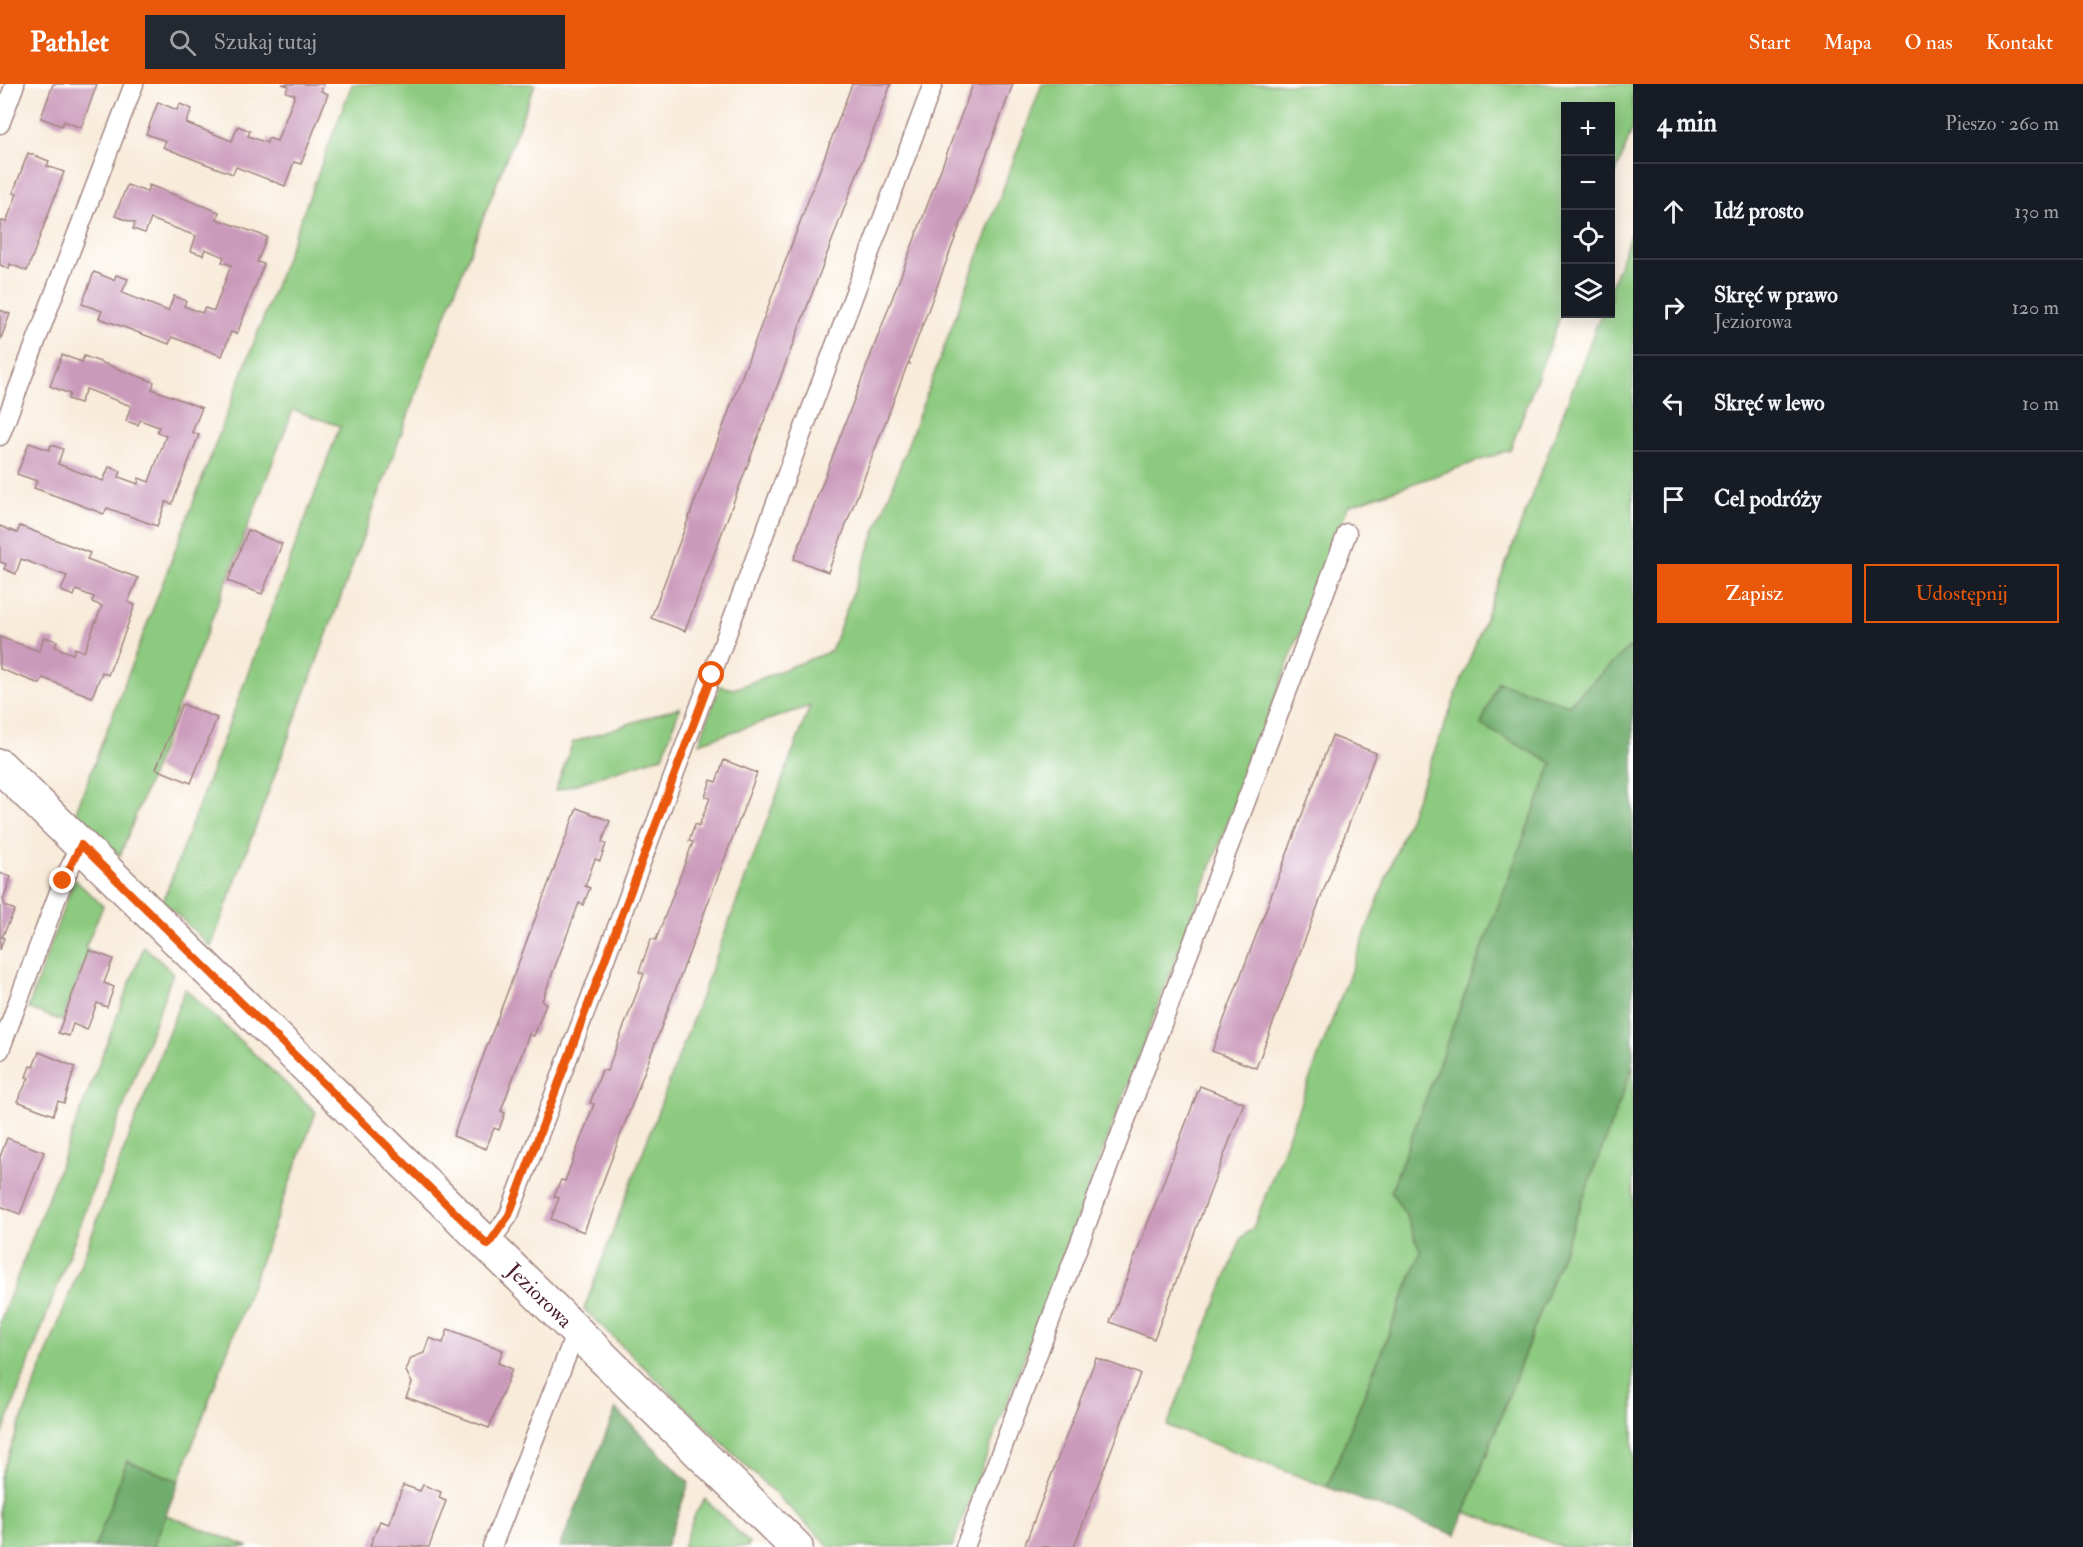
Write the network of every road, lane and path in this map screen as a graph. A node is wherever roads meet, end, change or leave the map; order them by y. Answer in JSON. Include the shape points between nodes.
{"nodes":[{"id":1,"x":15,"y":84,"type":"edge"},
{"id":2,"x":134,"y":84,"type":"edge"},
{"id":3,"x":933,"y":84,"type":"edge"},
{"id":4,"x":0,"y":124,"type":"edge"},
{"id":5,"x":0,"y":436,"type":"edge"},
{"id":6,"x":1347,"y":533,"type":"dead end"},
{"id":7,"x":0,"y":766,"type":"edge"},
{"id":8,"x":81,"y":845,"type":"junction"},
{"id":9,"x":0,"y":1050,"type":"edge"},
{"id":10,"x":488,"y":1245,"type":"junction"},
{"id":11,"x":576,"y":1332,"type":"junction"},
{"id":12,"x":492,"y":1547,"type":"edge"},
{"id":13,"x":796,"y":1547,"type":"edge"},
{"id":14,"x":965,"y":1547,"type":"edge"}],
"edges":[{"from":1,"to":4,"type":"lane"},
{"from":2,"to":5,"type":"lane"},
{"from":3,"to":10,"type":"lane","via":[[509,1215]]},
{"from":6,"to":14,"type":"lane"},
{"from":7,"to":8,"type":"street","name":"Jeziorowa"},
{"from":8,"to":9,"type":"lane","via":[[63,881]]},
{"from":8,"to":10,"type":"street","name":"Jeziorowa"},
{"from":10,"to":11,"type":"street","name":"Jeziorowa"},
{"from":11,"to":12,"type":"lane"},
{"from":11,"to":13,"type":"street","name":"Jeziorowa"}]}
